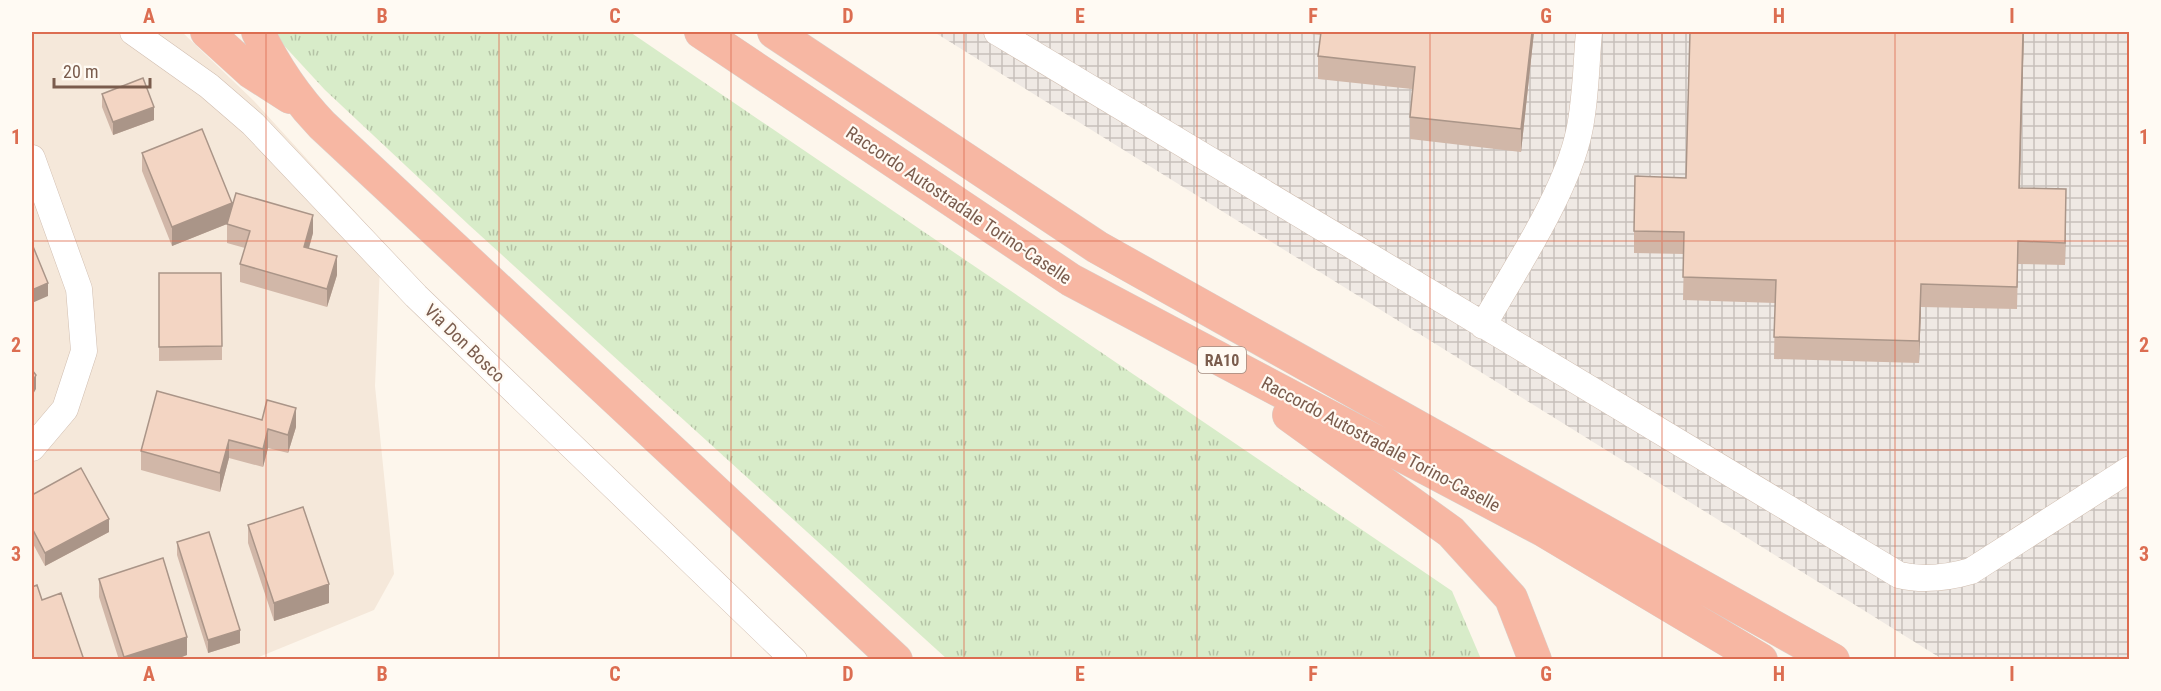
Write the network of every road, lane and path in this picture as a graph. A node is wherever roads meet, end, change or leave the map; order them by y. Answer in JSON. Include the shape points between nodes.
{"nodes":[{"id":1,"x":133,"y":32,"type":"edge"},
{"id":2,"x":207,"y":32,"type":"edge"},
{"id":3,"x":258,"y":32,"type":"edge"},
{"id":4,"x":701,"y":32,"type":"edge"},
{"id":5,"x":774,"y":32,"type":"edge"},
{"id":6,"x":997,"y":32,"type":"edge"},
{"id":7,"x":1589,"y":32,"type":"edge"},
{"id":8,"x":302,"y":105,"type":"junction"},
{"id":9,"x":32,"y":158,"type":"edge"},
{"id":10,"x":1483,"y":326,"type":"junction"},
{"id":11,"x":1193,"y":345,"type":"junction"},
{"id":12,"x":32,"y":448,"type":"edge"},
{"id":13,"x":2130,"y":469,"type":"edge"},
{"id":14,"x":1795,"y":638,"type":"junction"},
{"id":15,"x":794,"y":660,"type":"edge"},
{"id":16,"x":896,"y":660,"type":"edge"},
{"id":17,"x":1535,"y":660,"type":"edge"},
{"id":18,"x":1761,"y":660,"type":"edge"},
{"id":19,"x":1833,"y":660,"type":"edge"},
{"id":20,"x":1847,"y":660,"type":"edge"}],
"edges":[{"from":1,"to":15,"type":"street","name":"Via Don Bosco","via":[[253,124],[416,296]]},
{"from":2,"to":8,"type":"highway","via":[[251,72]]},
{"from":3,"to":8,"type":"highway"},
{"from":4,"to":11,"type":"highway","name":"Raccordo Autostradale Torino-Caselle","number":"RA10","via":[[1071,280]]},
{"from":5,"to":14,"type":"highway","name":"Raccordo Autostradale Torino-Caselle","number":"RA10","via":[[1097,247]]},
{"from":6,"to":10,"type":"street"},
{"from":7,"to":10,"type":"street","via":[[1579,132],[1572,156],[1561,186]]},
{"from":8,"to":16,"type":"highway"},
{"from":9,"to":12,"type":"street","via":[[79,289],[84,351],[64,410]]},
{"from":10,"to":13,"type":"street","via":[[1899,575],[1949,577],[1971,570]]},
{"from":11,"to":17,"type":"highway","via":[[1450,532],[1511,598]]},
{"from":11,"to":18,"type":"highway","name":"Raccordo Autostradale Torino-Caselle","number":"RA10","via":[[1543,530]]},
{"from":14,"to":19,"type":"highway","name":"Raccordo Autostradale Torino-Caselle","number":"RA10"},
{"from":14,"to":20,"type":"highway"}]}
